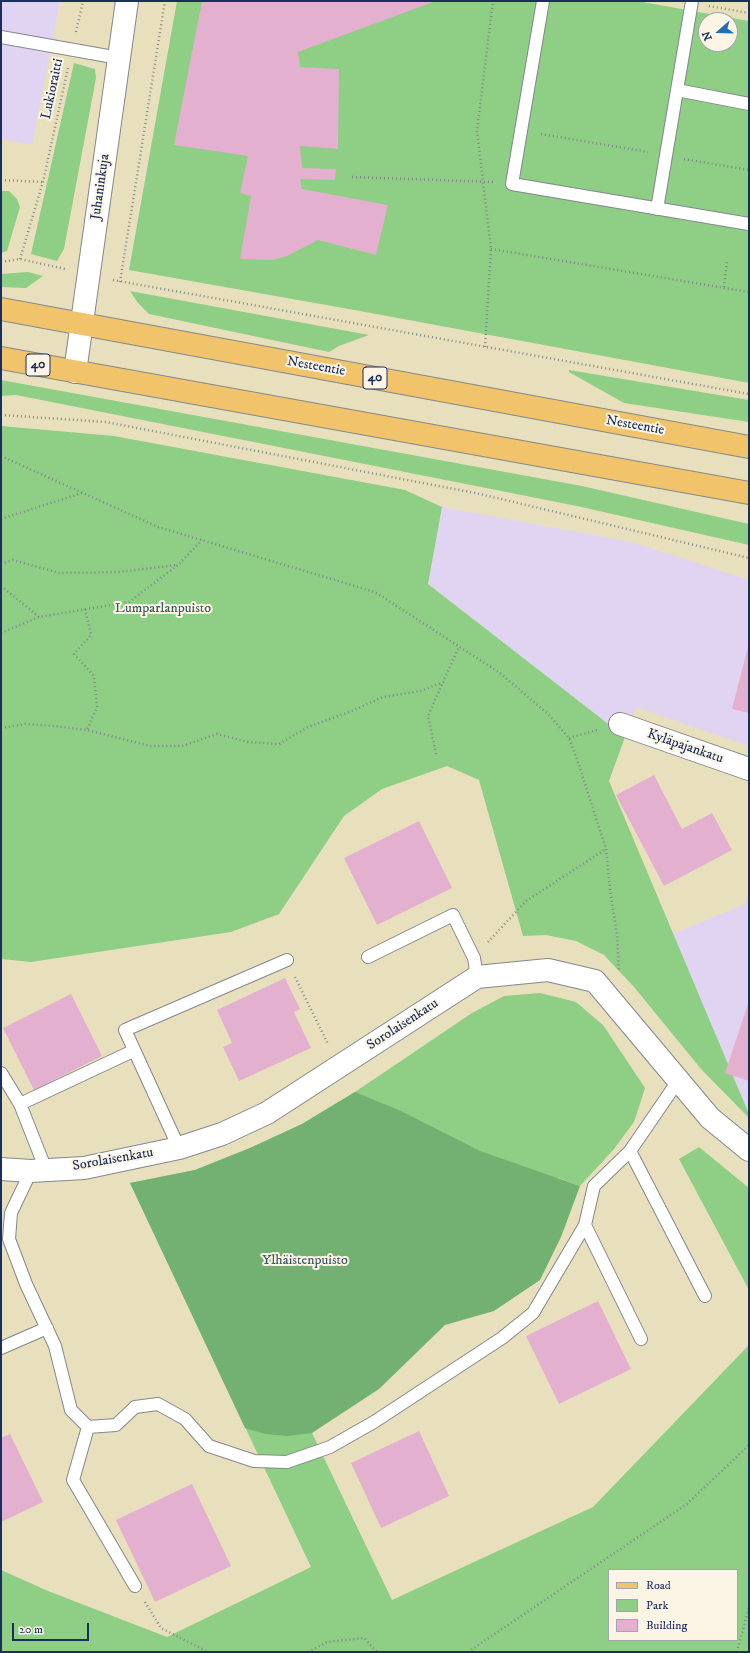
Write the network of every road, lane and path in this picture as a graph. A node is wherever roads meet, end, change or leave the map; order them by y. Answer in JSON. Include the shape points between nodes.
{"nodes":[{"id":1,"x":83,"y":1,"type":"edge"},
{"id":2,"x":127,"y":1,"type":"edge"},
{"id":3,"x":165,"y":1,"type":"edge"},
{"id":4,"x":493,"y":1,"type":"edge"},
{"id":5,"x":543,"y":1,"type":"edge"},
{"id":6,"x":692,"y":2,"type":"edge"},
{"id":7,"x":749,"y":13,"type":"edge"},
{"id":8,"x":1,"y":37,"type":"edge"},
{"id":9,"x":72,"y":50,"type":"junction"},
{"id":10,"x":119,"y":58,"type":"junction"},
{"id":11,"x":677,"y":90,"type":"junction"},
{"id":12,"x":749,"y":104,"type":"edge"},
{"id":13,"x":521,"y":130,"type":"junction"},
{"id":14,"x":666,"y":156,"type":"junction"},
{"id":15,"x":749,"y":170,"type":"edge"},
{"id":16,"x":352,"y":177,"type":"dead end"},
{"id":17,"x":1,"y":180,"type":"edge"},
{"id":18,"x":43,"y":182,"type":"junction"},
{"id":19,"x":483,"y":182,"type":"junction"},
{"id":20,"x":512,"y":184,"type":"junction"},
{"id":21,"x":657,"y":209,"type":"junction"},
{"id":22,"x":749,"y":224,"type":"edge"},
{"id":23,"x":491,"y":249,"type":"junction"},
{"id":24,"x":20,"y":259,"type":"junction"},
{"id":25,"x":727,"y":261,"type":"dead end"},
{"id":26,"x":1,"y":262,"type":"edge"},
{"id":27,"x":89,"y":275,"type":"junction"},
{"id":28,"x":120,"y":282,"type":"junction"},
{"id":29,"x":724,"y":287,"type":"junction"},
{"id":30,"x":749,"y":292,"type":"edge"},
{"id":31,"x":1,"y":309,"type":"edge"},
{"id":32,"x":82,"y":323,"type":"junction"},
{"id":33,"x":485,"y":347,"type":"junction"},
{"id":34,"x":1,"y":358,"type":"edge"},
{"id":35,"x":75,"y":372,"type":"junction"},
{"id":36,"x":749,"y":394,"type":"edge"},
{"id":37,"x":1,"y":416,"type":"edge"},
{"id":38,"x":749,"y":447,"type":"edge"},
{"id":39,"x":1,"y":456,"type":"edge"},
{"id":40,"x":82,"y":493,"type":"junction"},
{"id":41,"x":749,"y":493,"type":"edge"},
{"id":42,"x":1,"y":519,"type":"edge"},
{"id":43,"x":202,"y":540,"type":"junction"},
{"id":44,"x":749,"y":558,"type":"edge"},
{"id":45,"x":1,"y":564,"type":"edge"},
{"id":46,"x":178,"y":565,"type":"junction"},
{"id":47,"x":1,"y":586,"type":"edge"},
{"id":48,"x":85,"y":609,"type":"junction"},
{"id":49,"x":39,"y":617,"type":"junction"},
{"id":50,"x":1,"y":632,"type":"edge"},
{"id":51,"x":459,"y":647,"type":"junction"},
{"id":52,"x":443,"y":682,"type":"junction"},
{"id":53,"x":620,"y":724,"type":"joint"},
{"id":54,"x":1,"y":728,"type":"edge"},
{"id":55,"x":87,"y":730,"type":"junction"},
{"id":56,"x":569,"y":738,"type":"junction"},
{"id":57,"x":436,"y":754,"type":"dead end"},
{"id":58,"x":749,"y":769,"type":"edge"},
{"id":59,"x":606,"y":849,"type":"junction"},
{"id":60,"x":368,"y":957,"type":"dead end"},
{"id":61,"x":287,"y":960,"type":"joint"},
{"id":62,"x":475,"y":967,"type":"junction"},
{"id":63,"x":620,"y":975,"type":"dead end"},
{"id":64,"x":134,"y":1051,"type":"junction"},
{"id":65,"x":332,"y":1051,"type":"dead end"},
{"id":66,"x":1,"y":1073,"type":"edge"},
{"id":67,"x":678,"y":1081,"type":"junction"},
{"id":68,"x":20,"y":1104,"type":"junction"},
{"id":69,"x":179,"y":1148,"type":"junction"},
{"id":70,"x":749,"y":1150,"type":"edge"},
{"id":71,"x":630,"y":1151,"type":"junction"},
{"id":72,"x":1,"y":1169,"type":"edge"},
{"id":73,"x":38,"y":1171,"type":"junction"},
{"id":74,"x":585,"y":1225,"type":"junction"},
{"id":75,"x":705,"y":1296,"type":"dead end"},
{"id":76,"x":47,"y":1328,"type":"junction"},
{"id":77,"x":641,"y":1339,"type":"dead end"},
{"id":78,"x":1,"y":1348,"type":"edge"},
{"id":79,"x":88,"y":1427,"type":"junction"},
{"id":80,"x":749,"y":1445,"type":"edge"},
{"id":81,"x":136,"y":1586,"type":"joint"},
{"id":82,"x":749,"y":1607,"type":"edge"},
{"id":83,"x":208,"y":1652,"type":"edge"},
{"id":84,"x":308,"y":1652,"type":"edge"},
{"id":85,"x":377,"y":1652,"type":"edge"},
{"id":86,"x":468,"y":1652,"type":"edge"},
{"id":87,"x":737,"y":1652,"type":"edge"}],
"edges":[{"from":1,"to":9,"type":"path","name":"Lukioraitti"},
{"from":2,"to":10,"type":"street","name":"Juhaninkuja"},
{"from":3,"to":28,"type":"path"},
{"from":4,"to":19,"type":"path","via":[[477,131]]},
{"from":5,"to":13,"type":"lane"},
{"from":6,"to":7,"type":"path"},
{"from":6,"to":11,"type":"lane"},
{"from":8,"to":9,"type":"lane"},
{"from":9,"to":10,"type":"lane"},
{"from":9,"to":18,"type":"path","name":"Lukioraitti"},
{"from":10,"to":27,"type":"street","name":"Juhaninkuja"},
{"from":11,"to":12,"type":"lane"},
{"from":11,"to":14,"type":"lane"},
{"from":13,"to":14,"type":"path"},
{"from":13,"to":20,"type":"lane"},
{"from":14,"to":15,"type":"path"},
{"from":14,"to":21,"type":"lane"},
{"from":16,"to":19,"type":"path"},
{"from":17,"to":18,"type":"path"},
{"from":18,"to":24,"type":"path","name":"Lukioraitti"},
{"from":19,"to":20,"type":"path"},
{"from":19,"to":23,"type":"path"},
{"from":20,"to":21,"type":"lane"},
{"from":21,"to":22,"type":"lane"},
{"from":23,"to":29,"type":"path"},
{"from":23,"to":33,"type":"path"},
{"from":24,"to":26,"type":"path"},
{"from":24,"to":27,"type":"path"},
{"from":25,"to":29,"type":"path"},
{"from":27,"to":28,"type":"path"},
{"from":27,"to":32,"type":"street","name":"Juhaninkuja"},
{"from":28,"to":33,"type":"path"},
{"from":29,"to":30,"type":"path"},
{"from":31,"to":32,"type":"main road","name":"Nesteentie","number":"40"},
{"from":32,"to":35,"type":"street","name":"Juhaninkuja"},
{"from":32,"to":38,"type":"main road","name":"Nesteentie","number":"40"},
{"from":33,"to":36,"type":"path"},
{"from":34,"to":35,"type":"main road","number":"40"},
{"from":35,"to":41,"type":"main road","number":"40"},
{"from":37,"to":44,"type":"path","via":[[114,424],[480,494]]},
{"from":39,"to":40,"type":"path"},
{"from":40,"to":42,"type":"path"},
{"from":40,"to":43,"type":"path","via":[[158,527]]},
{"from":43,"to":46,"type":"path"},
{"from":43,"to":51,"type":"path","via":[[375,592]]},
{"from":45,"to":46,"type":"path","via":[[13,560],[59,574],[118,572]]},
{"from":46,"to":48,"type":"path","via":[[129,602]]},
{"from":47,"to":49,"type":"path"},
{"from":48,"to":49,"type":"path"},
{"from":48,"to":55,"type":"path","via":[[91,635],[74,654],[94,676],[97,707]]},
{"from":49,"to":50,"type":"path"},
{"from":51,"to":52,"type":"path"},
{"from":51,"to":56,"type":"path","via":[[500,673],[548,714]]},
{"from":52,"to":55,"type":"path","via":[[421,691],[383,697],[308,727],[279,744],[248,742],[217,734],[182,746],[150,746]]},
{"from":52,"to":57,"type":"path","via":[[428,716]]},
{"from":53,"to":56,"type":"path"},
{"from":53,"to":58,"type":"street","name":"Kyläpajankatu"},
{"from":54,"to":55,"type":"path","via":[[25,724]]},
{"from":56,"to":59,"type":"path"},
{"from":59,"to":62,"type":"path","via":[[526,901]]},
{"from":59,"to":63,"type":"path"},
{"from":60,"to":62,"type":"lane","via":[[453,915]]},
{"from":61,"to":64,"type":"lane","via":[[125,1030]]},
{"from":61,"to":65,"type":"path"},
{"from":62,"to":67,"type":"street","name":"Sorolaisenkatu","via":[[548,970],[595,981],[624,1012]]},
{"from":62,"to":69,"type":"street","name":"Sorolaisenkatu","via":[[267,1113],[222,1134]]},
{"from":64,"to":68,"type":"lane"},
{"from":64,"to":69,"type":"lane"},
{"from":66,"to":68,"type":"lane"},
{"from":67,"to":70,"type":"street","name":"Sorolaisenkatu","via":[[710,1118]]},
{"from":67,"to":71,"type":"lane"},
{"from":68,"to":73,"type":"lane"},
{"from":69,"to":73,"type":"street","name":"Sorolaisenkatu","via":[[84,1168]]},
{"from":71,"to":74,"type":"lane","via":[[594,1186]]},
{"from":71,"to":75,"type":"lane"},
{"from":72,"to":73,"type":"street","name":"Sorolaisenkatu"},
{"from":73,"to":76,"type":"lane","via":[[11,1213],[9,1239],[26,1284]]},
{"from":74,"to":77,"type":"lane"},
{"from":74,"to":79,"type":"lane","via":[[533,1313],[502,1338],[412,1398],[330,1447],[287,1462],[254,1461],[209,1446],[185,1420],[158,1404],[135,1407],[116,1425]]},
{"from":76,"to":78,"type":"lane"},
{"from":76,"to":79,"type":"lane","via":[[55,1346],[71,1410]]},
{"from":79,"to":81,"type":"lane","via":[[73,1480]]},
{"from":80,"to":86,"type":"path","via":[[687,1504]]},
{"from":81,"to":83,"type":"path","via":[[161,1628]]},
{"from":82,"to":87,"type":"path"},
{"from":84,"to":85,"type":"path","via":[[327,1642],[364,1638]]}]}
